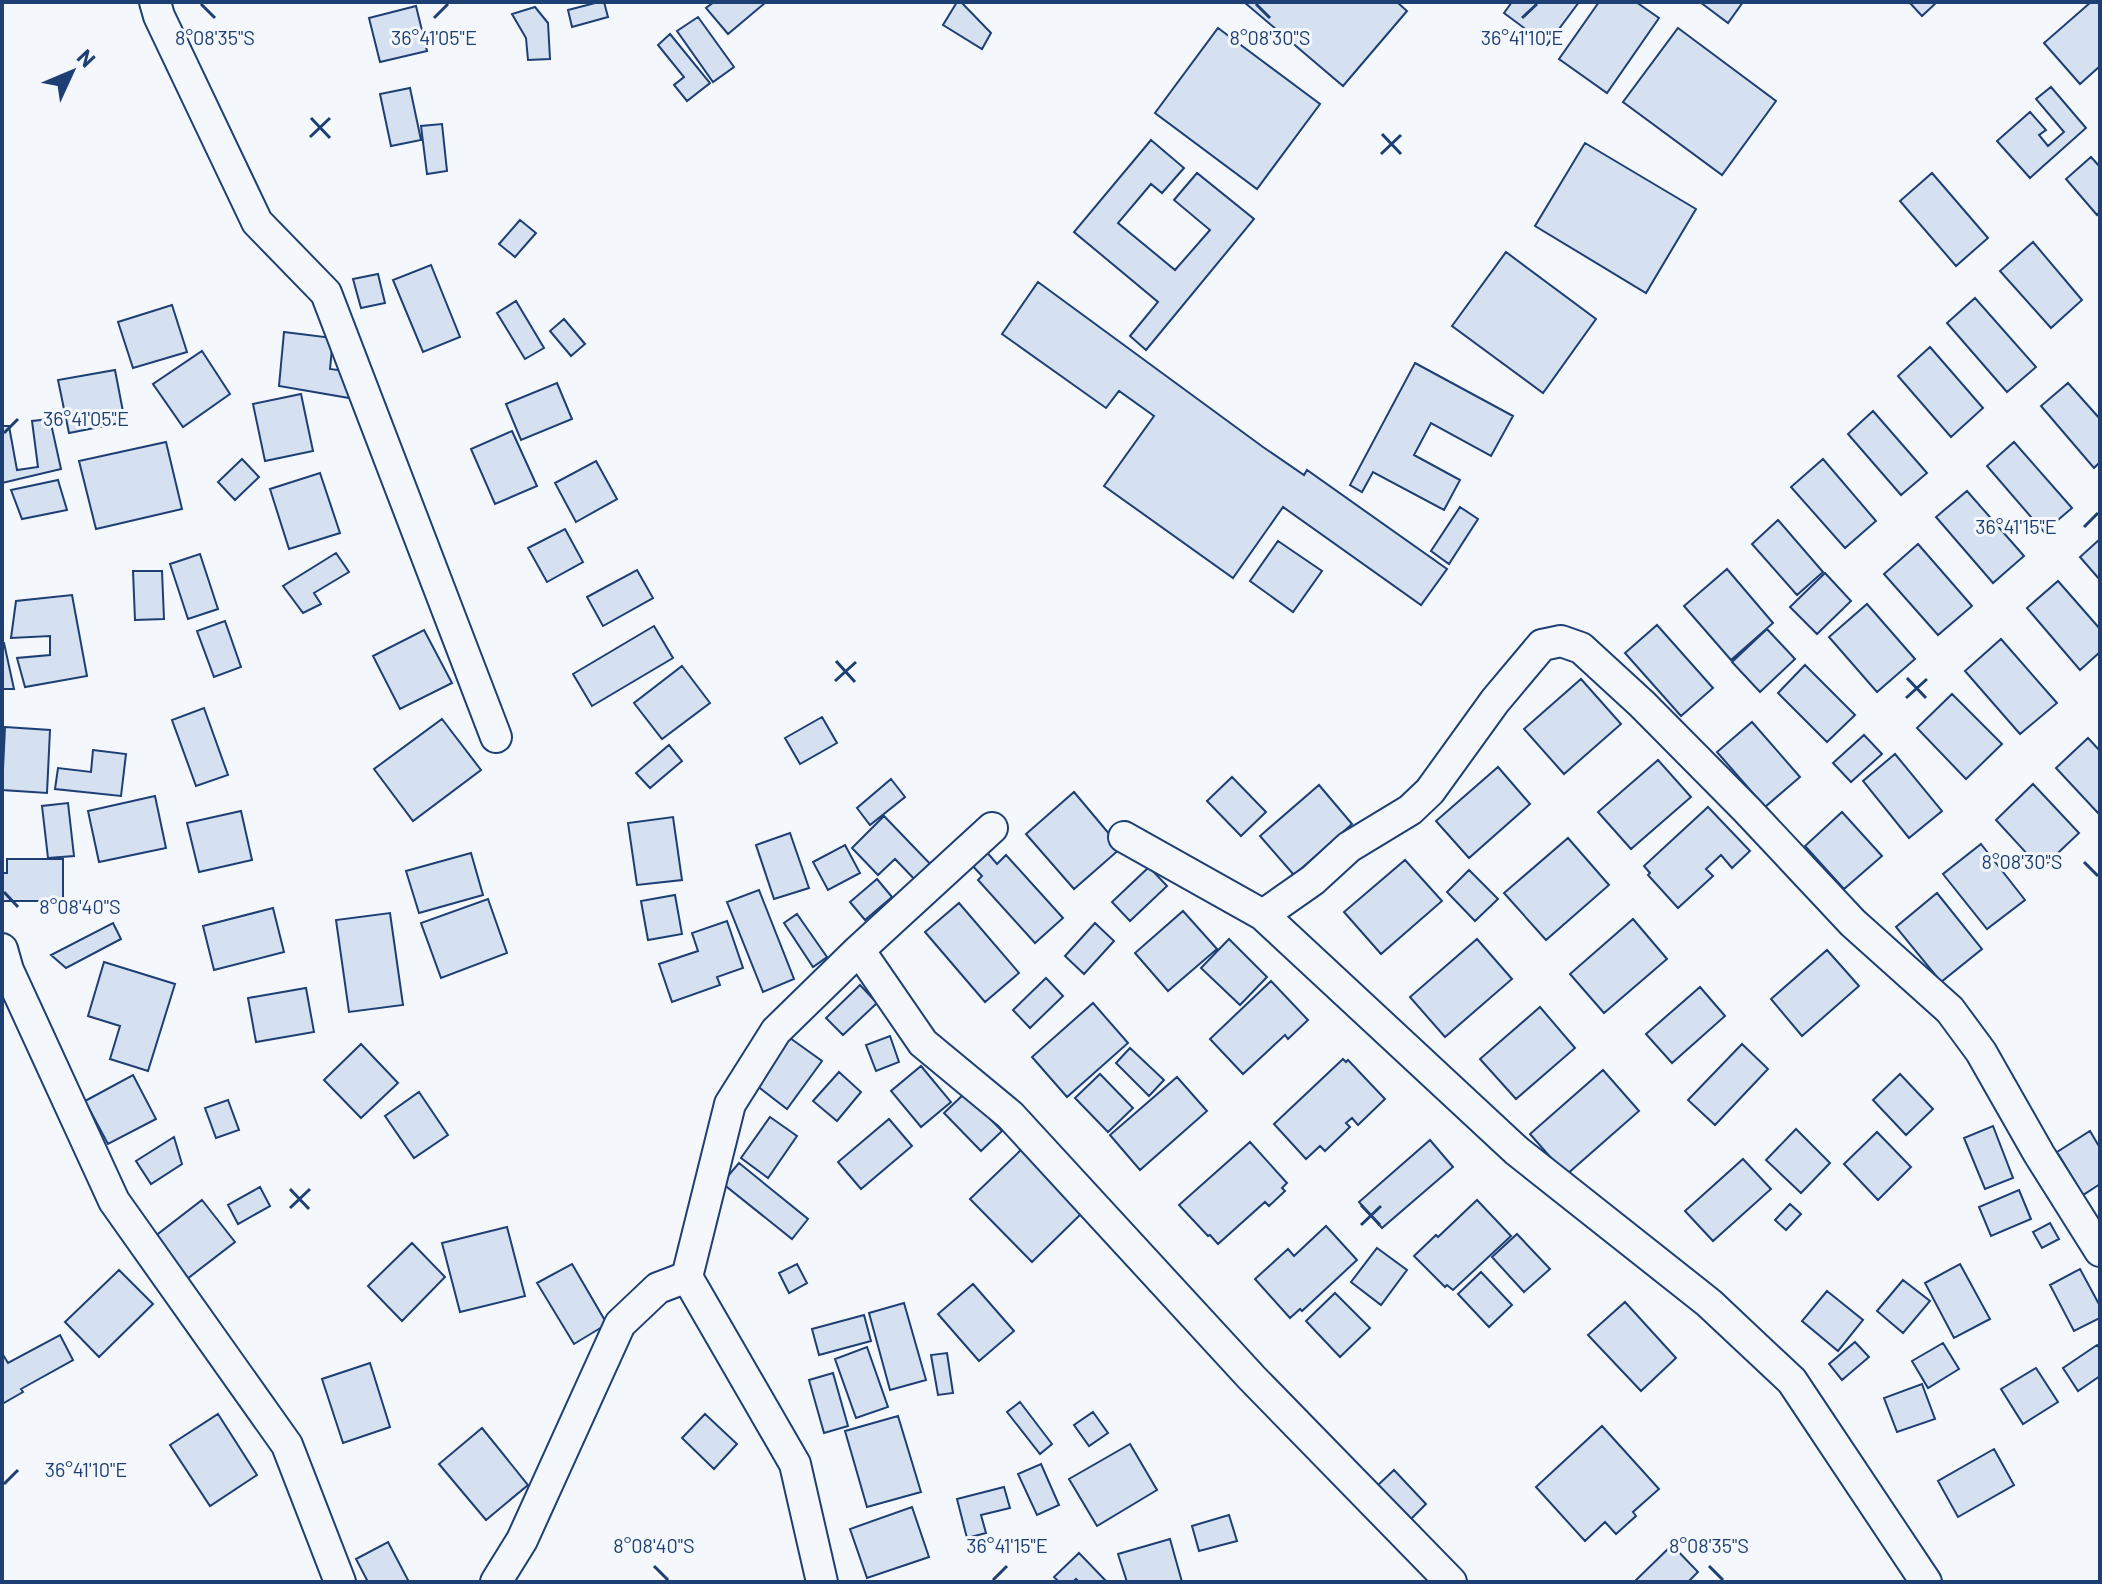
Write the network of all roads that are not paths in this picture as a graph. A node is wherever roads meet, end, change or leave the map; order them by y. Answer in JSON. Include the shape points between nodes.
{"nodes":[{"id":1,"x":155,"y":2,"type":"edge"},
{"id":2,"x":496,"y":737,"type":"dead end"},
{"id":3,"x":992,"y":828,"type":"dead end"},
{"id":4,"x":1124,"y":837,"type":"dead end"},
{"id":5,"x":1263,"y":915,"type":"junction"},
{"id":6,"x":2,"y":949,"type":"edge"},
{"id":7,"x":859,"y":950,"type":"junction"},
{"id":8,"x":2100,"y":1251,"type":"edge"},
{"id":9,"x":687,"y":1277,"type":"junction"},
{"id":10,"x":340,"y":1582,"type":"edge"},
{"id":11,"x":496,"y":1582,"type":"edge"},
{"id":12,"x":822,"y":1582,"type":"edge"},
{"id":13,"x":1451,"y":1582,"type":"edge"},
{"id":14,"x":1926,"y":1582,"type":"edge"}],
"edges":[{"from":1,"to":2,"type":"street","via":[[257,222],[326,293]]},
{"from":3,"to":7,"type":"street"},
{"from":4,"to":5,"type":"street"},
{"from":5,"to":8,"type":"street","via":[[1430,791],[1542,645],[1561,641],[1581,648],[1737,799],[1853,923],[1950,1010],[1981,1052]]},
{"from":5,"to":14,"type":"street","via":[[1517,1151],[1709,1303],[1792,1381]]},
{"from":6,"to":10,"type":"street","via":[[114,1201],[287,1445]]},
{"from":7,"to":9,"type":"street","via":[[776,1031],[730,1104]]},
{"from":7,"to":13,"type":"street","via":[[923,1043],[1010,1115],[1252,1378]]},
{"from":9,"to":11,"type":"street","via":[[658,1288],[620,1324],[522,1540]]},
{"from":9,"to":12,"type":"street","via":[[795,1464]]}]}
